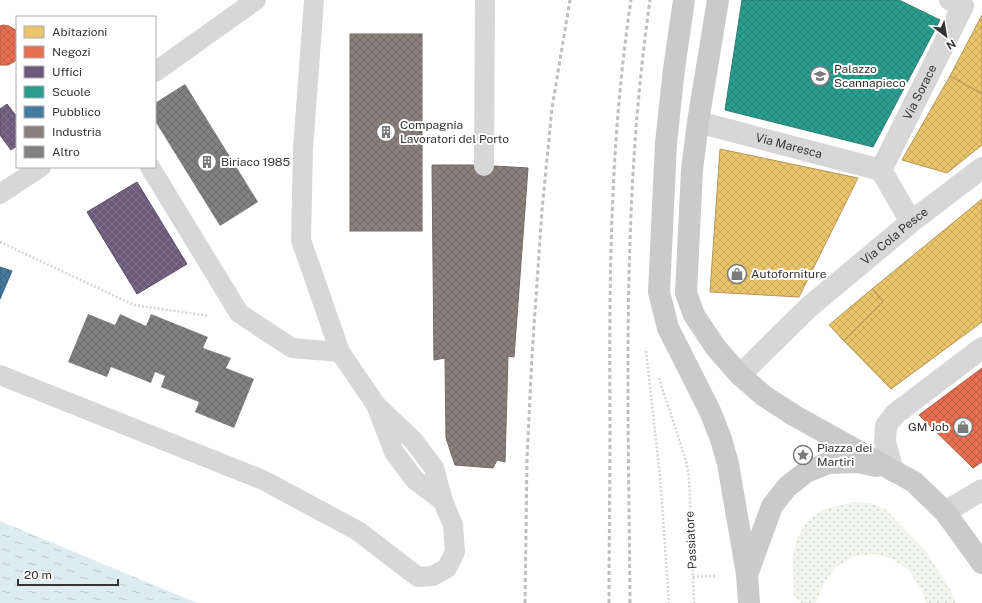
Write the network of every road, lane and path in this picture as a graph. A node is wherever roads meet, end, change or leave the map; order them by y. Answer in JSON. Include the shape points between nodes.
{"nodes":[{"id":1,"x":256,"y":0,"type":"edge"},
{"id":2,"x":314,"y":0,"type":"edge"},
{"id":3,"x":485,"y":0,"type":"edge"},
{"id":4,"x":684,"y":0,"type":"edge"},
{"id":5,"x":718,"y":0,"type":"edge"},
{"id":6,"x":950,"y":0,"type":"edge"},
{"id":7,"x":156,"y":71,"type":"edge"},
{"id":8,"x":698,"y":122,"type":"junction"},
{"id":9,"x":484,"y":166,"type":"dead end"},
{"id":10,"x":39,"y":168,"type":"edge"},
{"id":11,"x":151,"y":168,"type":"edge"},
{"id":12,"x":982,"y":168,"type":"edge"},
{"id":13,"x":881,"y":170,"type":"junction"},
{"id":14,"x":0,"y":194,"type":"edge"},
{"id":15,"x":911,"y":222,"type":"junction"},
{"id":16,"x":0,"y":242,"type":"edge"},
{"id":17,"x":209,"y":316,"type":"dead end"},
{"id":18,"x":645,"y":344,"type":"dead end"},
{"id":19,"x":982,"y":348,"type":"edge"},
{"id":20,"x":340,"y":352,"type":"junction"},
{"id":21,"x":658,"y":373,"type":"dead end"},
{"id":22,"x":0,"y":375,"type":"edge"},
{"id":23,"x":740,"y":375,"type":"junction"},
{"id":24,"x":893,"y":470,"type":"junction"},
{"id":25,"x":982,"y":490,"type":"edge"},
{"id":26,"x":945,"y":512,"type":"junction"},
{"id":27,"x":982,"y":563,"type":"edge"},
{"id":28,"x":747,"y":574,"type":"junction"},
{"id":29,"x":716,"y":576,"type":"dead end"},
{"id":30,"x":693,"y":577,"type":"junction"},
{"id":31,"x":669,"y":603,"type":"edge"},
{"id":32,"x":694,"y":603,"type":"edge"},
{"id":33,"x":749,"y":603,"type":"edge"}],
"edges":[{"from":1,"to":7,"type":"lane"},
{"from":2,"to":20,"type":"lane","via":[[303,149],[301,240]]},
{"from":3,"to":9,"type":"lane"},
{"from":4,"to":28,"type":"main road","via":[[666,143],[659,292],[668,328],[722,439]]},
{"from":5,"to":8,"type":"main road"},
{"from":6,"to":13,"type":"street","name":"Via Sorace","via":[[963,6]]},
{"from":8,"to":13,"type":"street","name":"Via Maresca"},
{"from":8,"to":23,"type":"main road","via":[[692,170],[686,293],[703,330]]},
{"from":10,"to":14,"type":"lane"},
{"from":11,"to":20,"type":"lane","via":[[239,313],[292,348]]},
{"from":12,"to":15,"type":"street","name":"Via Cola Pesce"},
{"from":13,"to":15,"type":"street"},
{"from":15,"to":23,"type":"street","name":"Via Cola Pesce","via":[[809,307]]},
{"from":16,"to":17,"type":"path","via":[[134,305]]},
{"from":18,"to":31,"type":"path","via":[[660,476]]},
{"from":19,"to":24,"type":"street","via":[[895,414],[886,426],[885,442]]},
{"from":20,"to":22,"type":"lane","via":[[376,405],[394,452],[415,480],[443,501],[453,525],[456,552],[447,568],[433,576],[418,577],[358,531],[263,480]]},
{"from":21,"to":30,"type":"path","name":"Passiatore","via":[[689,477]]},
{"from":23,"to":24,"type":"main road","via":[[764,396],[795,416]]},
{"from":24,"to":26,"type":"main road","via":[[914,482]]},
{"from":24,"to":28,"type":"main road","via":[[858,462],[828,463],[806,472],[787,487],[772,506]]},
{"from":25,"to":26,"type":"street"},
{"from":26,"to":27,"type":"main road"},
{"from":28,"to":33,"type":"main road"},
{"from":29,"to":30,"type":"path"},
{"from":30,"to":32,"type":"path","name":"Passiatore"}]}
